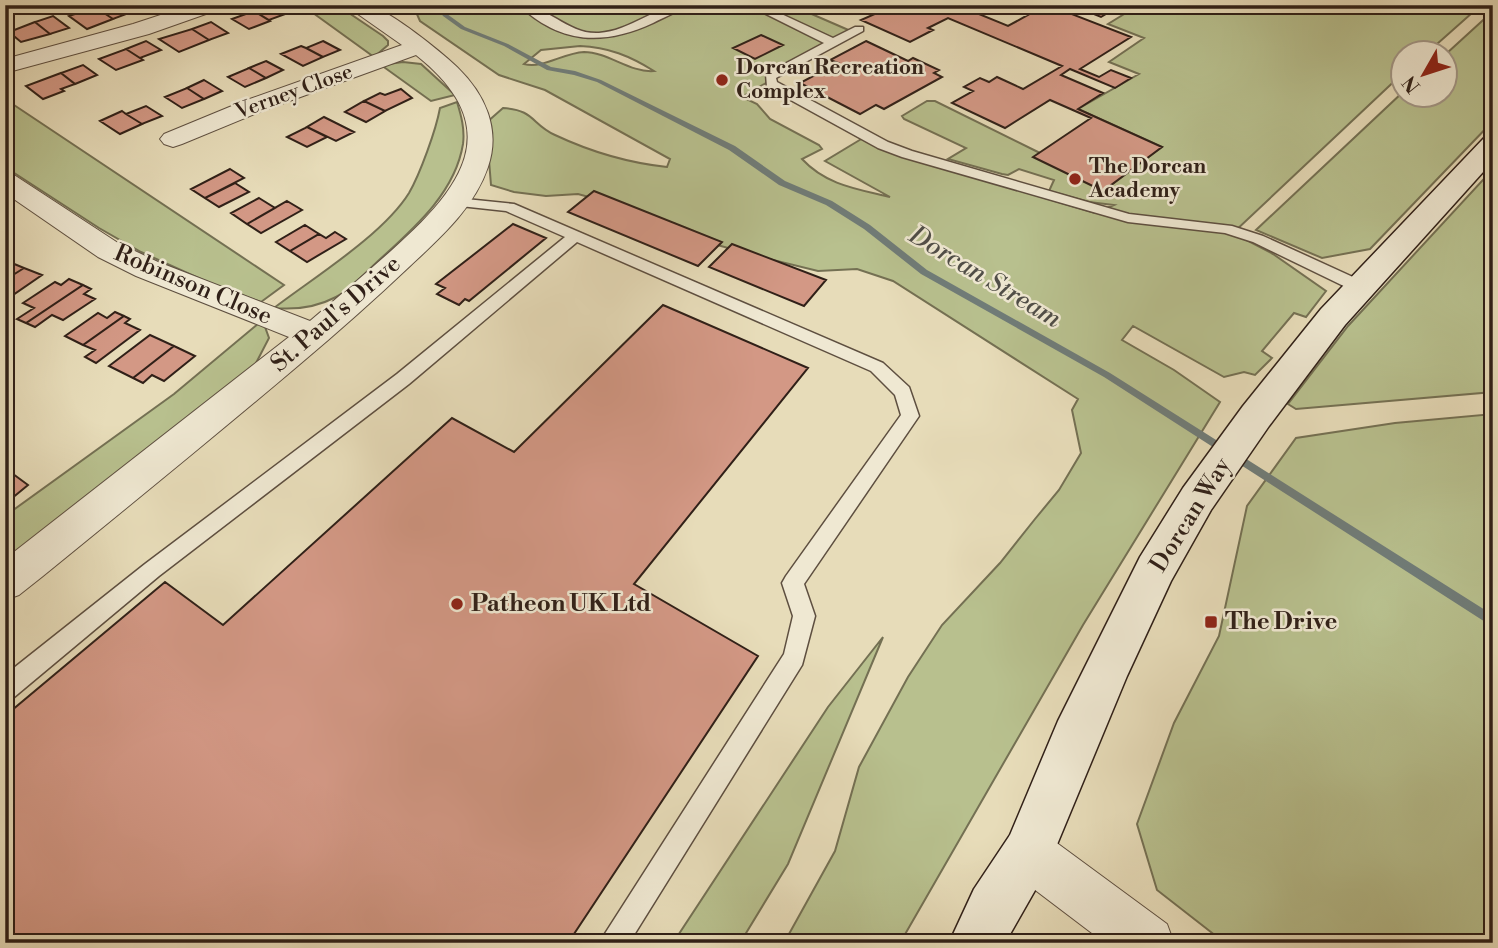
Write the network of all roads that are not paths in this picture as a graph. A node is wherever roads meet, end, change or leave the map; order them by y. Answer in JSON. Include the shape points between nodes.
{"nodes":[{"id":1,"x":214,"y":5,"type":"edge"},
{"id":2,"x":524,"y":5,"type":"edge"},
{"id":3,"x":681,"y":5,"type":"edge"},
{"id":4,"x":753,"y":5,"type":"edge"},
{"id":5,"x":378,"y":9,"type":"edge"},
{"id":6,"x":859,"y":29,"type":"dead end"},
{"id":7,"x":833,"y":43,"type":"junction"},
{"id":8,"x":417,"y":47,"type":"junction"},
{"id":9,"x":5,"y":66,"type":"edge"},
{"id":10,"x":173,"y":139,"type":"dead end"},
{"id":11,"x":1493,"y":144,"type":"edge"},
{"id":12,"x":5,"y":181,"type":"edge"},
{"id":13,"x":456,"y":202,"type":"junction"},
{"id":14,"x":576,"y":235,"type":"junction"},
{"id":15,"x":1360,"y":287,"type":"junction"},
{"id":16,"x":313,"y":335,"type":"junction"},
{"id":17,"x":5,"y":582,"type":"edge"},
{"id":18,"x":5,"y":690,"type":"edge"},
{"id":19,"x":1028,"y":853,"type":"junction"},
{"id":20,"x":613,"y":943,"type":"edge"},
{"id":21,"x":976,"y":943,"type":"edge"},
{"id":22,"x":1147,"y":943,"type":"edge"}],
"edges":[{"from":1,"to":9,"type":"street"},
{"from":2,"to":3,"type":"lane","via":[[572,32],[602,36]]},
{"from":4,"to":7,"type":"lane"},
{"from":5,"to":8,"type":"street","name":"St. Paul's Drive"},
{"from":6,"to":7,"type":"lane"},
{"from":7,"to":15,"type":"lane","via":[[770,77],[771,84],[895,149],[1128,218],[1227,229]]},
{"from":8,"to":10,"type":"street","name":"Verney Close"},
{"from":8,"to":13,"type":"street","name":"St. Paul's Drive","via":[[462,86],[481,131],[476,163]]},
{"from":11,"to":15,"type":"main road","name":"Dorcan Way"},
{"from":12,"to":16,"type":"street","name":"Robinson Close","via":[[137,265]]},
{"from":13,"to":14,"type":"lane","via":[[509,207]]},
{"from":13,"to":16,"type":"street","name":"St. Paul's Drive","via":[[429,234]]},
{"from":14,"to":18,"type":"lane","via":[[403,379],[152,570]]},
{"from":14,"to":20,"type":"lane","via":[[877,367],[903,392],[910,416],[793,583],[804,616],[794,658]]},
{"from":15,"to":19,"type":"main road","name":"Dorcan Way","via":[[1256,416],[1155,570],[1075,737]]},
{"from":16,"to":17,"type":"street","name":"St. Paul's Drive"},
{"from":19,"to":21,"type":"main road","name":"Dorcan Way"},
{"from":19,"to":22,"type":"street"}]}
